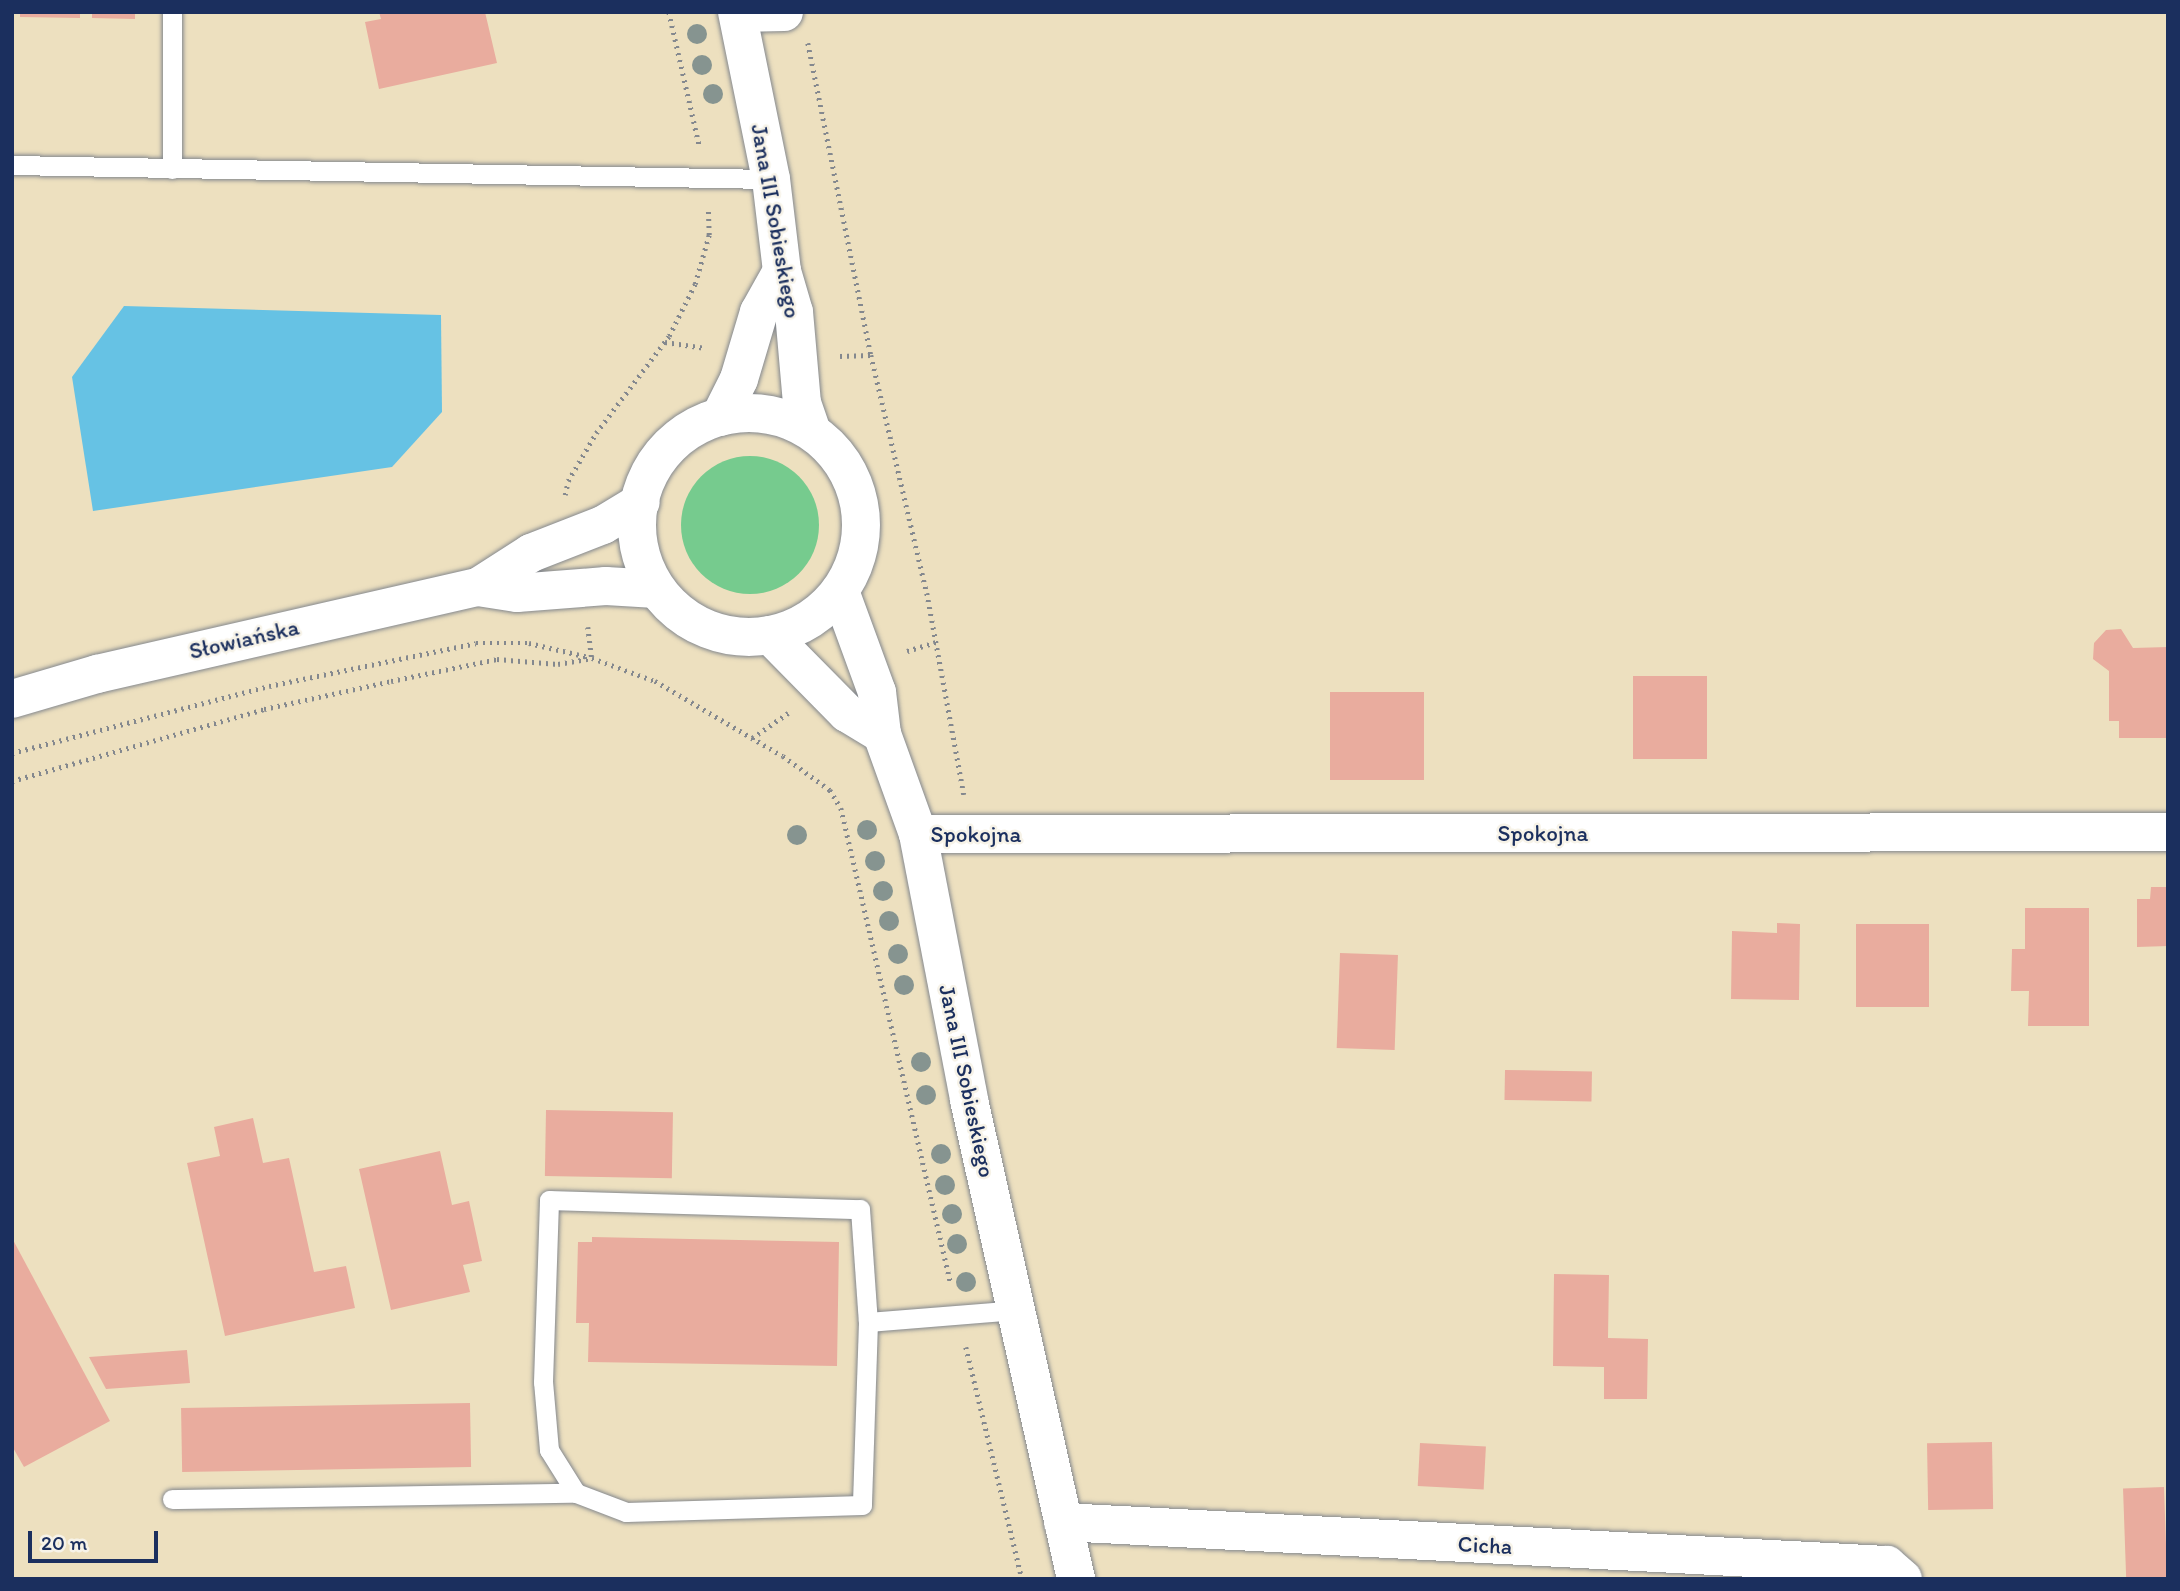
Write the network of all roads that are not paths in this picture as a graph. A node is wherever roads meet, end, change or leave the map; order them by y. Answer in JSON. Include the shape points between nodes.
{"nodes":[{"id":1,"x":172,"y":12,"type":"edge"},
{"id":2,"x":738,"y":13,"type":"edge"},
{"id":3,"x":796,"y":26,"type":"edge"},
{"id":4,"x":12,"y":165,"type":"edge"},
{"id":5,"x":172,"y":169,"type":"junction"},
{"id":6,"x":771,"y":179,"type":"junction"},
{"id":7,"x":782,"y":271,"type":"junction"},
{"id":8,"x":720,"y":417,"type":"junction"},
{"id":9,"x":811,"y":429,"type":"junction"},
{"id":10,"x":641,"y":502,"type":"junction"},
{"id":11,"x":478,"y":587,"type":"junction"},
{"id":12,"x":656,"y":589,"type":"junction"},
{"id":13,"x":840,"y":591,"type":"junction"},
{"id":14,"x":770,"y":635,"type":"junction"},
{"id":15,"x":12,"y":699,"type":"edge"},
{"id":16,"x":882,"y":734,"type":"junction"},
{"id":17,"x":2168,"y":832,"type":"edge"},
{"id":18,"x":918,"y":834,"type":"junction"},
{"id":19,"x":1016,"y":1310,"type":"junction"},
{"id":20,"x":868,"y":1322,"type":"junction"},
{"id":21,"x":576,"y":1493,"type":"junction"},
{"id":22,"x":172,"y":1499,"type":"dead end"},
{"id":23,"x":1063,"y":1522,"type":"junction"},
{"id":24,"x":1076,"y":1579,"type":"edge"},
{"id":25,"x":1903,"y":1579,"type":"edge"}],
"edges":[{"from":1,"to":5,"type":"lane"},
{"from":2,"to":3,"type":"street"},
{"from":2,"to":6,"type":"street","name":"Jana III Sobieskiego"},
{"from":4,"to":5,"type":"lane"},
{"from":5,"to":6,"type":"lane"},
{"from":6,"to":7,"type":"street","name":"Jana III Sobieskiego"},
{"from":7,"to":8,"type":"street","via":[[759,312],[739,379]]},
{"from":7,"to":9,"type":"street","name":"Jana III Sobieskiego","via":[[792,302],[802,403]]},
{"from":8,"to":9,"type":"street","via":[[762,413]]},
{"from":8,"to":10,"type":"street","via":[[700,424],[667,450],[644,486]]},
{"from":9,"to":13,"type":"street","via":[[843,462],[861,513],[857,554]]},
{"from":10,"to":11,"type":"street","name":"Słowiańska","via":[[621,516],[531,553]]},
{"from":10,"to":12,"type":"street","via":[[640,547]]},
{"from":11,"to":12,"type":"street","name":"Słowiańska","via":[[517,593]]},
{"from":11,"to":15,"type":"street","name":"Słowiańska","via":[[134,665]]},
{"from":12,"to":14,"type":"street","via":[[685,617],[704,627],[747,637]]},
{"from":13,"to":14,"type":"street","via":[[809,620]]},
{"from":13,"to":16,"type":"street","name":"Jana III Sobieskiego","via":[[877,692]]},
{"from":14,"to":16,"type":"street","via":[[847,713]]},
{"from":16,"to":18,"type":"street","name":"Jana III Sobieskiego"},
{"from":17,"to":18,"type":"street","name":"Spokojna"},
{"from":18,"to":19,"type":"street","name":"Jana III Sobieskiego"},
{"from":19,"to":20,"type":"lane"},
{"from":19,"to":23,"type":"street","name":"Jana III Sobieskiego"},
{"from":20,"to":21,"type":"lane","via":[[862,1505],[626,1512]]},
{"from":20,"to":21,"type":"lane","via":[[860,1209],[550,1200],[544,1382],[549,1450]]},
{"from":21,"to":22,"type":"lane"},
{"from":23,"to":24,"type":"street","name":"Jana III Sobieskiego"},
{"from":23,"to":25,"type":"street","name":"Cicha","via":[[1887,1565]]}]}
